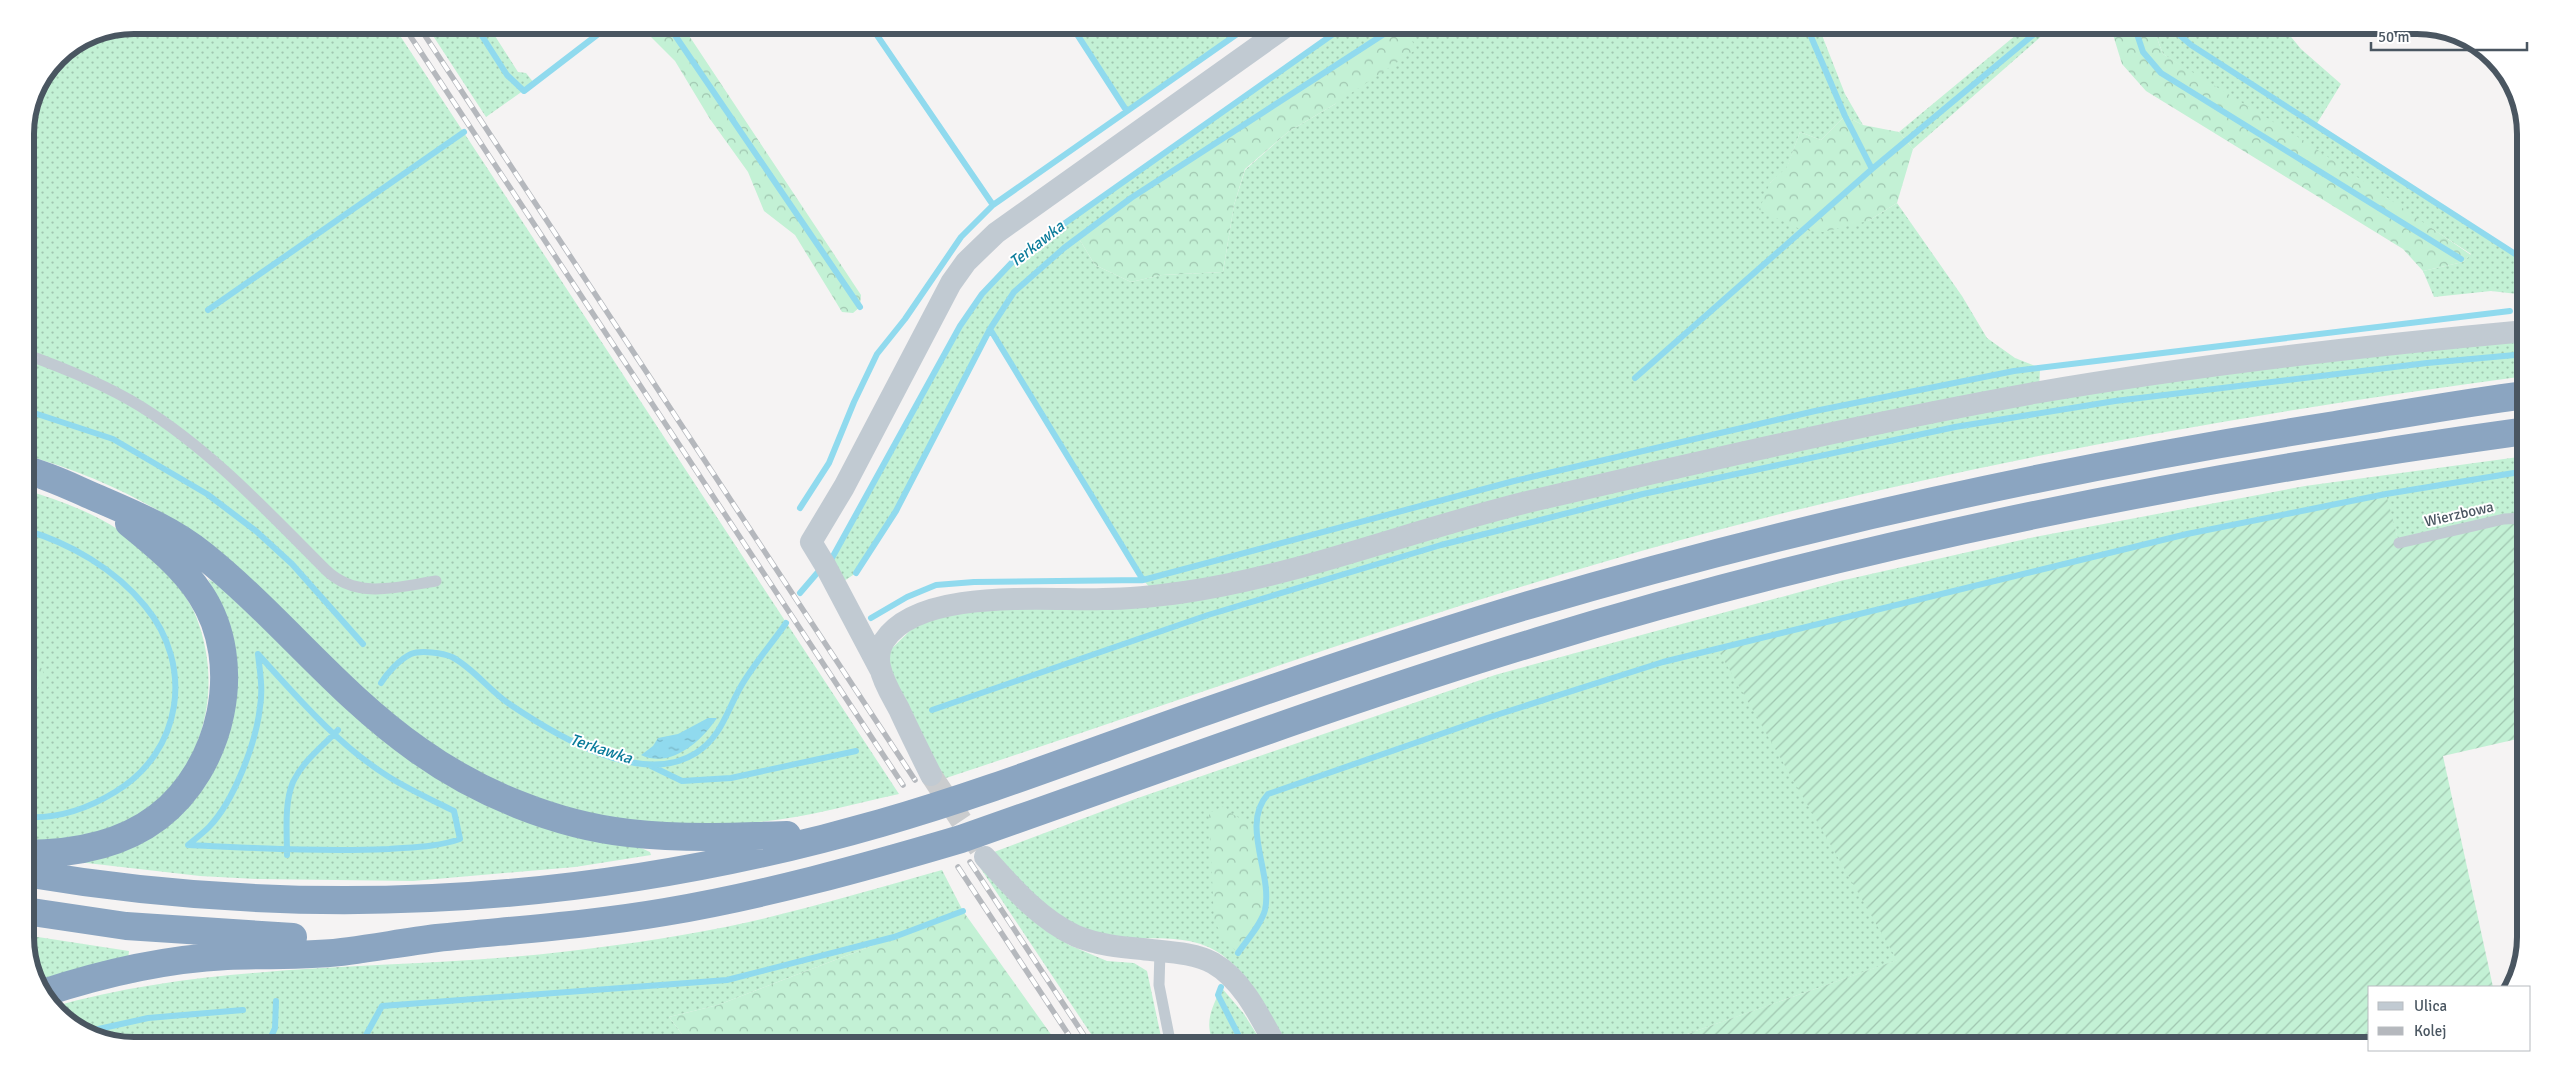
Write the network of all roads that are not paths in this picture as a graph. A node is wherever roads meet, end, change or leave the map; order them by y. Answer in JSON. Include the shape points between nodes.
{"nodes":[{"id":1,"x":1275,"y":34,"type":"edge"},
{"id":2,"x":2517,"y":332,"type":"edge"},
{"id":3,"x":34,"y":357,"type":"edge"},
{"id":4,"x":2517,"y":396,"type":"edge"},
{"id":5,"x":2517,"y":432,"type":"edge"},
{"id":6,"x":34,"y":474,"type":"edge"},
{"id":7,"x":98,"y":499,"type":"junction"},
{"id":8,"x":2517,"y":518,"type":"edge"},
{"id":9,"x":2399,"y":543,"type":"dead end"},
{"id":10,"x":436,"y":581,"type":"dead end"},
{"id":11,"x":880,"y":670,"type":"junction"},
{"id":12,"x":931,"y":775,"type":"tunnel mouth"},
{"id":13,"x":844,"y":833,"type":"junction"},
{"id":14,"x":34,"y":854,"type":"edge"},
{"id":15,"x":985,"y":856,"type":"tunnel mouth"},
{"id":16,"x":34,"y":874,"type":"edge"},
{"id":17,"x":34,"y":912,"type":"edge"},
{"id":18,"x":434,"y":939,"type":"junction"},
{"id":19,"x":1160,"y":951,"type":"junction"},
{"id":20,"x":50,"y":991,"type":"edge"},
{"id":21,"x":1169,"y":1037,"type":"edge"},
{"id":22,"x":1270,"y":1037,"type":"edge"}],
"edges":[{"from":1,"to":11,"type":"street","via":[[996,234],[966,262],[952,283],[844,487],[810,542]]},
{"from":2,"to":11,"type":"street","via":[[2357,348],[2132,378],[1940,410],[1532,500],[1251,580],[1185,592],[1101,599],[1001,599],[952,605],[930,610],[897,628],[882,643]]},
{"from":3,"to":10,"type":"lane","via":[[68,369],[160,420],[236,481],[339,580],[357,588],[376,590]]},
{"from":4,"to":13,"type":"highway","via":[[2185,448],[1844,520],[1687,560],[1526,606],[1370,656],[1208,710],[992,789]]},
{"from":5,"to":18,"type":"highway","via":[[2360,454],[2185,485],[1857,554],[1542,640],[1380,690],[970,836],[892,860],[785,888],[665,912]]},
{"from":6,"to":7,"type":"highway"},
{"from":7,"to":13,"type":"highway","via":[[160,526],[202,554],[384,725],[451,772],[512,801],[580,823],[627,833],[731,837]]},
{"from":7,"to":14,"type":"highway","via":[[183,571],[202,596],[213,622],[224,665],[220,714],[198,773],[179,798],[158,817],[131,834],[96,847]]},
{"from":8,"to":9,"type":"lane","name":"Wierzbowa"},
{"from":11,"to":12,"type":"street"},
{"from":13,"to":16,"type":"highway","via":[[746,857],[622,881],[544,891],[418,900],[316,901],[203,896]]},
{"from":15,"to":19,"type":"street","via":[[1049,920],[1075,936],[1105,946]]},
{"from":17,"to":18,"type":"highway","via":[[126,926],[222,934]]},
{"from":18,"to":20,"type":"highway","via":[[346,952],[224,956],[178,962]]},
{"from":19,"to":21,"type":"lane","via":[[1159,985]]},
{"from":19,"to":22,"type":"street","via":[[1211,962],[1231,976]]}]}
